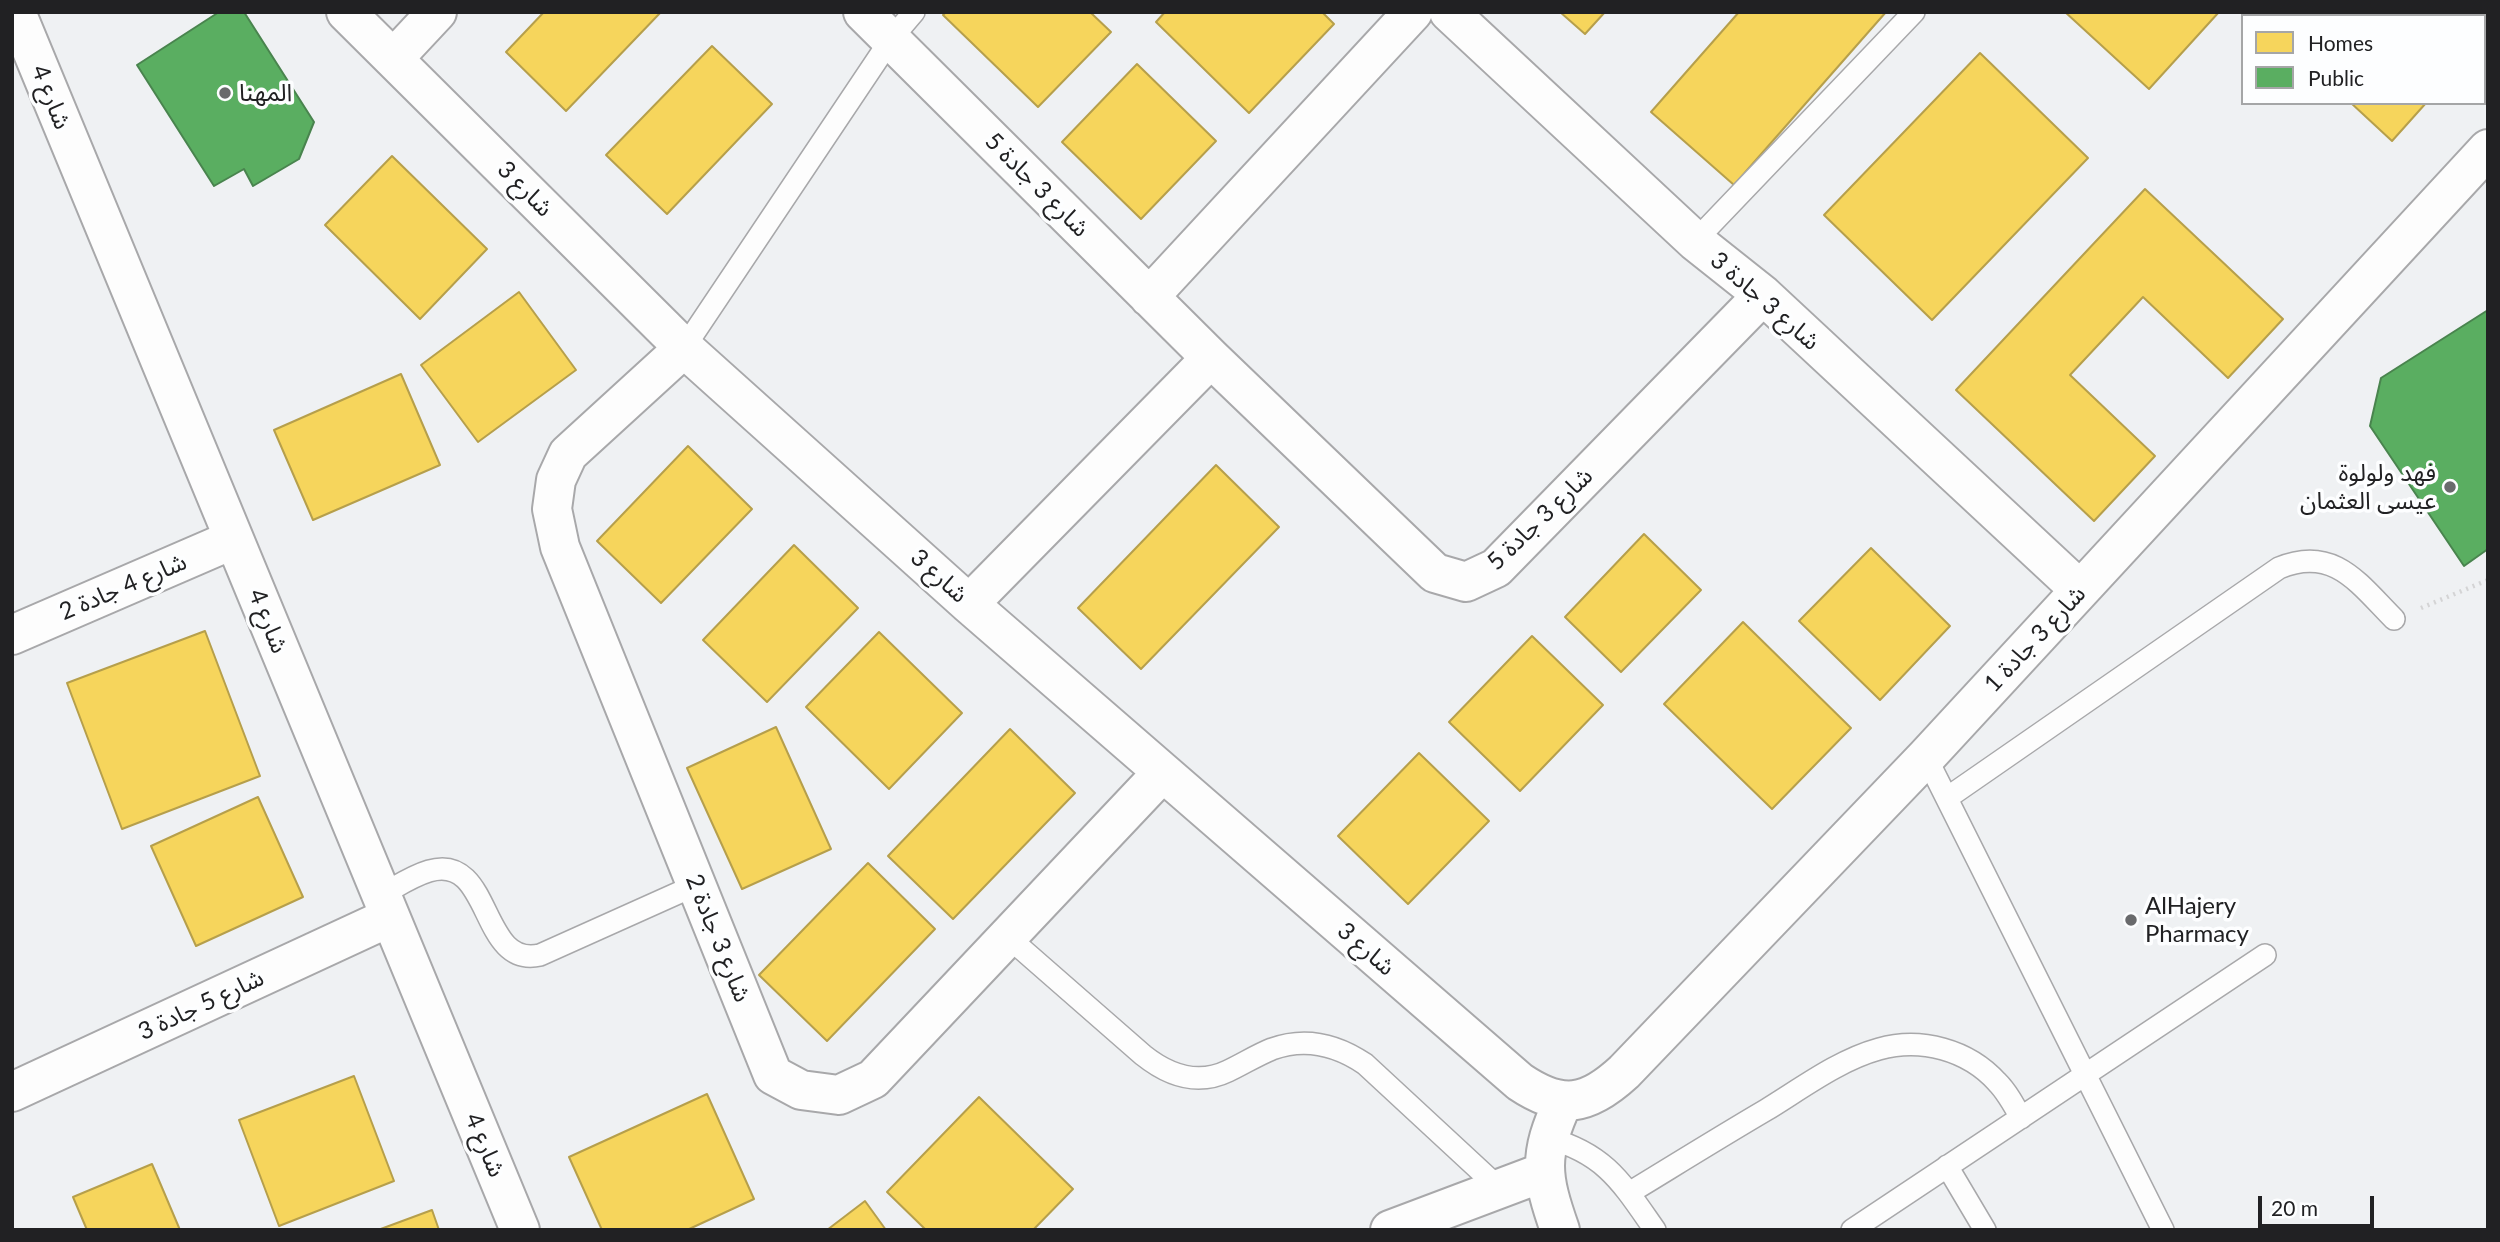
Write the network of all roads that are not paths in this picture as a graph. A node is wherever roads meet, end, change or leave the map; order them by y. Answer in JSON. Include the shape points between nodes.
{"nodes":[{"id":1,"x":16,"y":12,"type":"edge"},
{"id":2,"x":346,"y":12,"type":"edge"},
{"id":3,"x":437,"y":12,"type":"edge"},
{"id":4,"x":863,"y":12,"type":"edge"},
{"id":5,"x":1413,"y":12,"type":"edge"},
{"id":6,"x":1449,"y":12,"type":"edge"},
{"id":7,"x":1914,"y":12,"type":"edge"},
{"id":8,"x":903,"y":26,"type":"edge"},
{"id":9,"x":394,"y":58,"type":"junction"},
{"id":10,"x":2488,"y":149,"type":"edge"},
{"id":11,"x":1695,"y":241,"type":"junction"},
{"id":12,"x":1763,"y":295,"type":"junction"},
{"id":13,"x":1149,"y":297,"type":"junction"},
{"id":14,"x":684,"y":348,"type":"junction"},
{"id":15,"x":1211,"y":358,"type":"junction"},
{"id":16,"x":234,"y":539,"type":"junction"},
{"id":17,"x":2080,"y":590,"type":"junction"},
{"id":18,"x":969,"y":604,"type":"junction"},
{"id":19,"x":2395,"y":619,"type":"road end"},
{"id":20,"x":12,"y":635,"type":"edge"},
{"id":21,"x":1926,"y":757,"type":"junction"},
{"id":22,"x":1162,"y":773,"type":"junction"},
{"id":23,"x":1947,"y":798,"type":"junction"},
{"id":24,"x":696,"y":885,"type":"junction"},
{"id":25,"x":386,"y":906,"type":"junction"},
{"id":26,"x":1008,"y":937,"type":"junction"},
{"id":27,"x":2265,"y":955,"type":"dead end"},
{"id":28,"x":2084,"y":1075,"type":"junction"},
{"id":29,"x":12,"y":1093,"type":"edge"},
{"id":30,"x":1563,"y":1102,"type":"junction"},
{"id":31,"x":2021,"y":1118,"type":"junction"},
{"id":32,"x":1546,"y":1155,"type":"junction"},
{"id":33,"x":1947,"y":1166,"type":"junction"},
{"id":34,"x":1500,"y":1189,"type":"junction"},
{"id":35,"x":1629,"y":1193,"type":"junction"},
{"id":36,"x":520,"y":1230,"type":"edge"},
{"id":37,"x":1390,"y":1230,"type":"edge"},
{"id":38,"x":1560,"y":1230,"type":"edge"},
{"id":39,"x":1655,"y":1230,"type":"edge"},
{"id":40,"x":1852,"y":1230,"type":"edge"},
{"id":41,"x":1985,"y":1230,"type":"edge"},
{"id":42,"x":2163,"y":1230,"type":"edge"}],
"edges":[{"from":1,"to":16,"type":"street","name":"شارع 4"},
{"from":2,"to":9,"type":"street","name":"شارع 3"},
{"from":3,"to":9,"type":"street"},
{"from":4,"to":8,"type":"street","name":"شارع 3 جادة 5"},
{"from":5,"to":13,"type":"street"},
{"from":6,"to":11,"type":"street","name":"شارع 3 جادة 3"},
{"from":7,"to":11,"type":"lane"},
{"from":8,"to":13,"type":"street","name":"شارع 3 جادة 5"},
{"from":8,"to":14,"type":"lane"},
{"from":9,"to":14,"type":"street","name":"شارع 3"},
{"from":10,"to":17,"type":"street","name":"شارع 3 جادة 1"},
{"from":11,"to":12,"type":"street","name":"شارع 3 جادة 3"},
{"from":12,"to":15,"type":"street","name":"شارع 3 جادة 5","via":[[1496,568],[1466,582],[1435,573]]},
{"from":12,"to":17,"type":"street","name":"شارع 3 جادة 3"},
{"from":13,"to":15,"type":"street","name":"شارع 3 جادة 5"},
{"from":14,"to":18,"type":"street","name":"شارع 3"},
{"from":14,"to":24,"type":"street","name":"شارع 3 جادة 2","via":[[568,454],[556,480],[552,509],[559,547]]},
{"from":15,"to":18,"type":"street"},
{"from":16,"to":20,"type":"street","name":"شارع 4 جادة 2"},
{"from":16,"to":25,"type":"street","name":"شارع 4"},
{"from":17,"to":21,"type":"street","name":"شارع 3 جادة 1"},
{"from":18,"to":22,"type":"street","name":"شارع 3"},
{"from":19,"to":23,"type":"lane","via":[[2335,565],[2293,562]]},
{"from":21,"to":23,"type":"lane"},
{"from":21,"to":30,"type":"street","name":"شارع 3 جادة 1","via":[[1624,1072],[1596,1094]]},
{"from":22,"to":26,"type":"street","name":"شارع 3 جادة 2"},
{"from":22,"to":30,"type":"street","name":"شارع 3","via":[[1520,1082]]},
{"from":23,"to":28,"type":"lane"},
{"from":24,"to":25,"type":"lane","via":[[530,957],[510,951],[474,889],[455,873],[429,871]]},
{"from":24,"to":26,"type":"street","name":"شارع 3 جادة 2","via":[[773,1075],[801,1090],[839,1095],[873,1079]]},
{"from":25,"to":29,"type":"street","name":"شارع 5 جادة 3"},
{"from":25,"to":36,"type":"street","name":"شارع 4"},
{"from":26,"to":34,"type":"lane","via":[[1143,1055],[1179,1076],[1194,1079],[1225,1073],[1290,1044],[1308,1042],[1347,1053]]},
{"from":27,"to":28,"type":"lane"},
{"from":28,"to":31,"type":"lane"},
{"from":28,"to":42,"type":"lane"},
{"from":30,"to":32,"type":"street"},
{"from":31,"to":33,"type":"lane"},
{"from":31,"to":35,"type":"lane","via":[[1997,1082],[1964,1057],[1923,1045],[1880,1049],[1841,1065]]},
{"from":32,"to":34,"type":"street"},
{"from":32,"to":35,"type":"lane","via":[[1582,1150],[1603,1164]]},
{"from":32,"to":38,"type":"street","via":[[1546,1189]]},
{"from":33,"to":40,"type":"lane"},
{"from":33,"to":41,"type":"lane"},
{"from":34,"to":37,"type":"street"},
{"from":35,"to":39,"type":"lane"}]}
